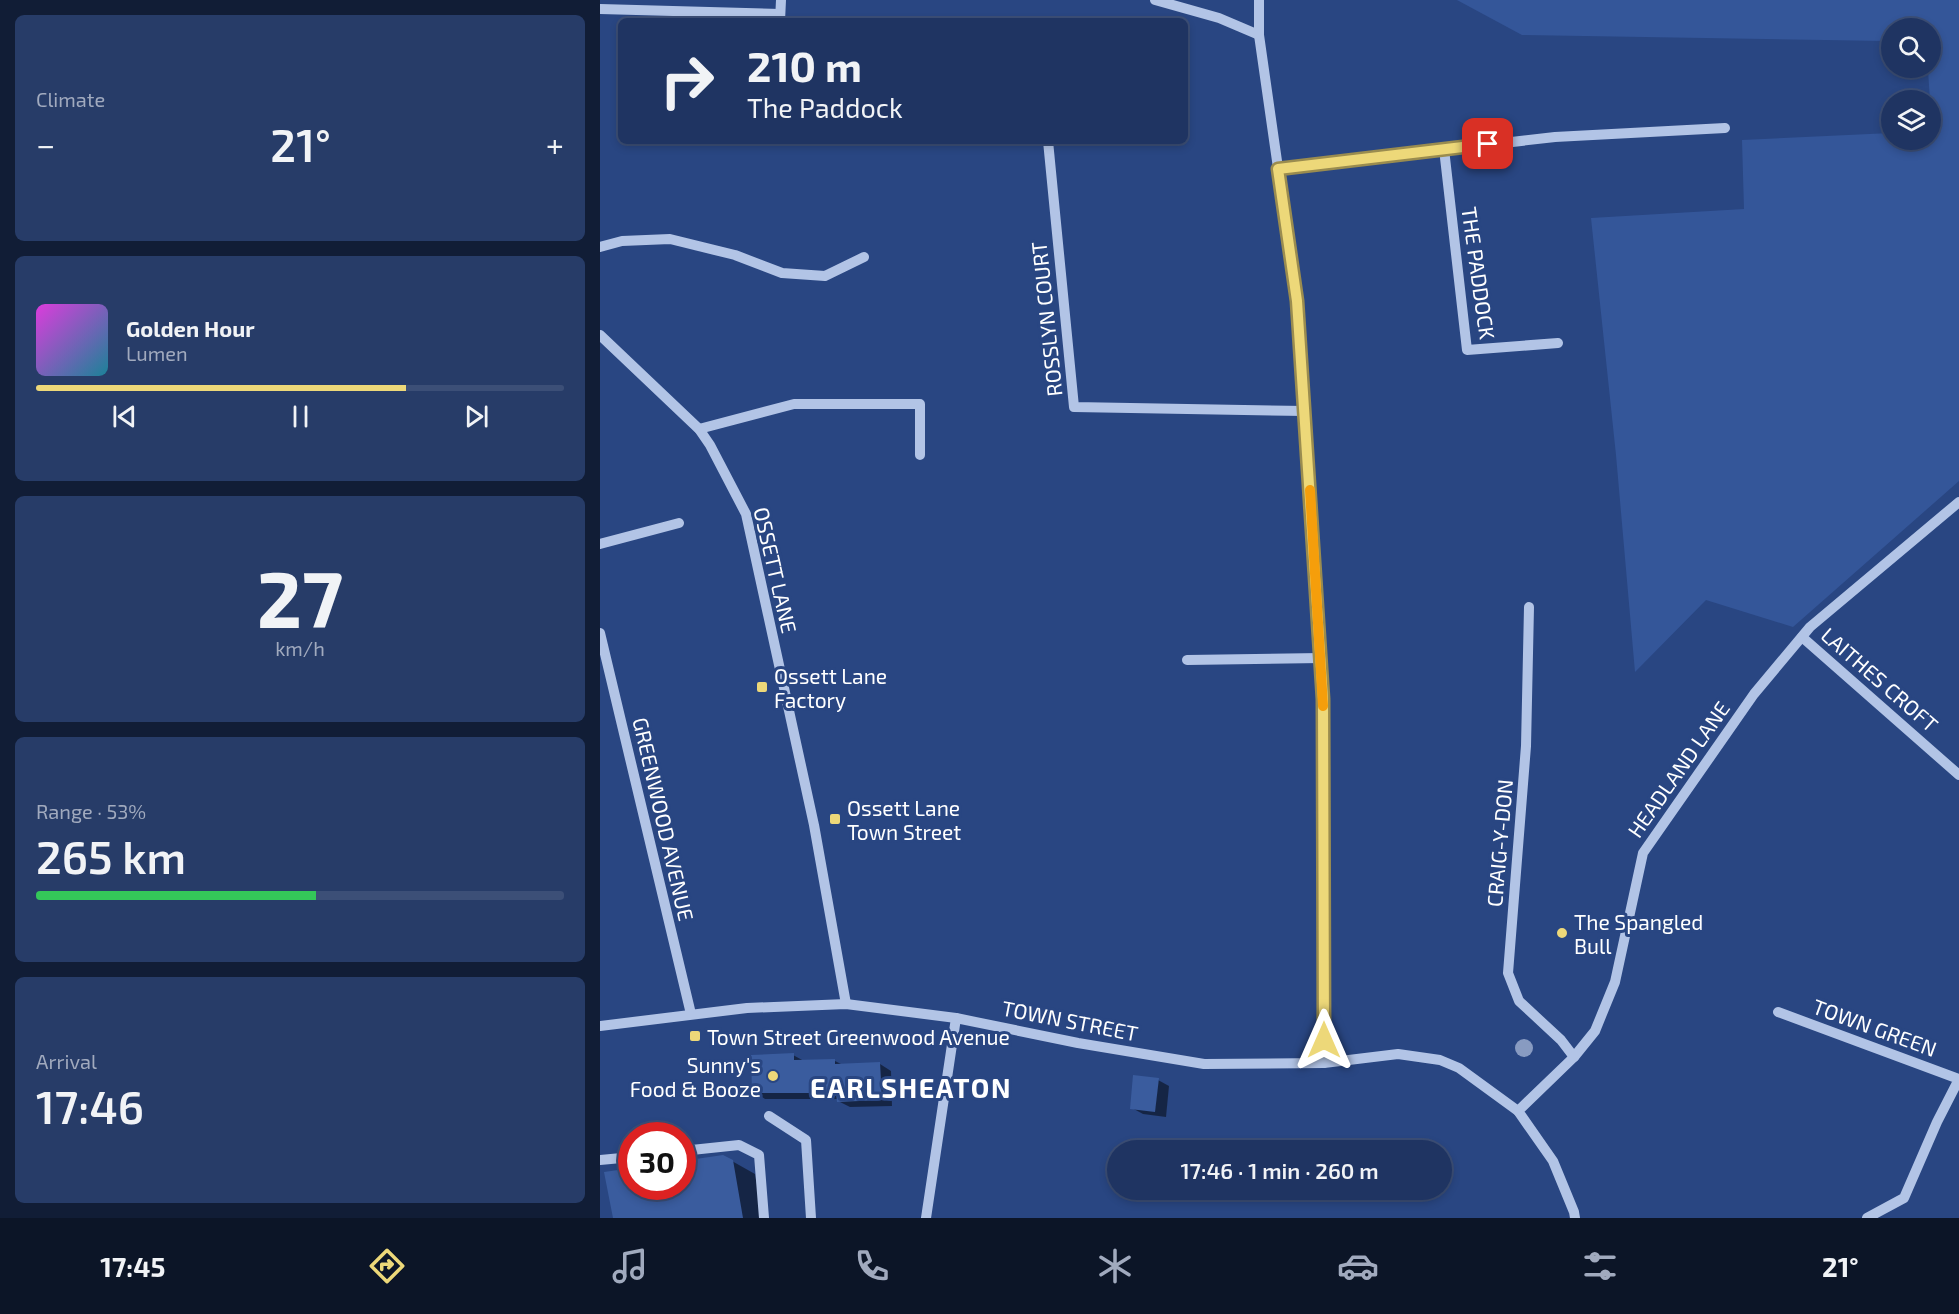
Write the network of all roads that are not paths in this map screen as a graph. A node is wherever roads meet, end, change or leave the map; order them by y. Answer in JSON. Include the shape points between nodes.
{"nodes":[{"id":1,"x":781,"y":0,"type":"edge"},
{"id":2,"x":1155,"y":0,"type":"edge"},
{"id":3,"x":1259,"y":0,"type":"edge"},
{"id":4,"x":600,"y":9,"type":"edge"},
{"id":5,"x":780,"y":18,"type":"edge"},
{"id":6,"x":1259,"y":35,"type":"junction"},
{"id":7,"x":1725,"y":128,"type":"dead end"},
{"id":8,"x":1048,"y":144,"type":"edge"},
{"id":9,"x":1444,"y":149,"type":"junction"},
{"id":10,"x":1278,"y":169,"type":"junction"},
{"id":11,"x":600,"y":247,"type":"edge"},
{"id":12,"x":864,"y":257,"type":"dead end"},
{"id":13,"x":600,"y":335,"type":"edge"},
{"id":14,"x":1558,"y":343,"type":"dead end"},
{"id":15,"x":1305,"y":411,"type":"junction"},
{"id":16,"x":699,"y":429,"type":"junction"},
{"id":17,"x":920,"y":454,"type":"dead end"},
{"id":18,"x":1959,"y":502,"type":"edge"},
{"id":19,"x":679,"y":523,"type":"dead end"},
{"id":20,"x":600,"y":544,"type":"edge"},
{"id":21,"x":1529,"y":607,"type":"dead end"},
{"id":22,"x":600,"y":633,"type":"edge"},
{"id":23,"x":1802,"y":637,"type":"junction"},
{"id":24,"x":1321,"y":658,"type":"junction"},
{"id":25,"x":1187,"y":660,"type":"dead end"},
{"id":26,"x":1959,"y":775,"type":"edge"},
{"id":27,"x":846,"y":1004,"type":"junction"},
{"id":28,"x":1778,"y":1012,"type":"dead end"},
{"id":29,"x":691,"y":1014,"type":"junction"},
{"id":30,"x":956,"y":1018,"type":"junction"},
{"id":31,"x":600,"y":1026,"type":"edge"},
{"id":32,"x":1574,"y":1057,"type":"junction"},
{"id":33,"x":1324,"y":1063,"type":"junction"},
{"id":34,"x":1518,"y":1111,"type":"junction"},
{"id":35,"x":769,"y":1116,"type":"dead end"},
{"id":36,"x":696,"y":1150,"type":"edge"},
{"id":37,"x":618,"y":1158,"type":"edge"},
{"id":38,"x":600,"y":1160,"type":"edge"},
{"id":39,"x":764,"y":1218,"type":"edge"},
{"id":40,"x":811,"y":1218,"type":"edge"},
{"id":41,"x":926,"y":1218,"type":"edge"},
{"id":42,"x":1575,"y":1218,"type":"edge"},
{"id":43,"x":1867,"y":1218,"type":"edge"}],
"edges":[{"from":1,"to":5,"type":"street"},
{"from":2,"to":6,"type":"street","via":[[1219,18]]},
{"from":3,"to":6,"type":"street"},
{"from":4,"to":5,"type":"street"},
{"from":6,"to":10,"type":"street"},
{"from":7,"to":9,"type":"street","via":[[1555,137]]},
{"from":8,"to":15,"type":"street","name":"ROSSLYN COURT","via":[[1074,407]]},
{"from":9,"to":10,"type":"street"},
{"from":9,"to":14,"type":"street","name":"THE PADDOCK","via":[[1467,350]]},
{"from":10,"to":15,"type":"street","via":[[1297,301]]},
{"from":11,"to":12,"type":"street","via":[[622,241],[670,238],[735,255],[782,273],[825,276]]},
{"from":13,"to":16,"type":"street","name":"OSSETT LANE"},
{"from":15,"to":24,"type":"street"},
{"from":16,"to":17,"type":"street","via":[[794,404],[920,404]]},
{"from":16,"to":27,"type":"street","name":"OSSETT LANE","via":[[746,514],[814,825]]},
{"from":18,"to":23,"type":"street","name":"HEADLAND LANE"},
{"from":19,"to":20,"type":"street"},
{"from":21,"to":32,"type":"street","name":"CRAIG-Y-DON","via":[[1526,746],[1508,973],[1519,1001]]},
{"from":22,"to":29,"type":"street","name":"GREENWOOD AVENUE"},
{"from":23,"to":26,"type":"street","name":"LAITHES CROFT"},
{"from":23,"to":32,"type":"street","name":"HEADLAND LANE","via":[[1754,694],[1643,853],[1615,982],[1595,1031]]},
{"from":24,"to":25,"type":"street"},
{"from":24,"to":33,"type":"street"},
{"from":27,"to":29,"type":"street","name":"TOWN STREET"},
{"from":27,"to":30,"type":"street","name":"TOWN STREET"},
{"from":28,"to":43,"type":"street","name":"TOWN GREEN","via":[[1959,1079],[1904,1198]]},
{"from":29,"to":31,"type":"street","name":"TOWN STREET"},
{"from":30,"to":33,"type":"street","name":"TOWN STREET","via":[[1204,1064]]},
{"from":30,"to":41,"type":"street"},
{"from":32,"to":34,"type":"street","name":"HEADLAND LANE"},
{"from":33,"to":34,"type":"street","name":"TOWN STREET","via":[[1398,1054],[1440,1060],[1459,1068]]},
{"from":34,"to":42,"type":"street","name":"TOWN STREET","via":[[1553,1161]]},
{"from":35,"to":40,"type":"street","via":[[806,1140]]},
{"from":36,"to":39,"type":"street","via":[[739,1145],[759,1155]]},
{"from":37,"to":38,"type":"street"}]}
